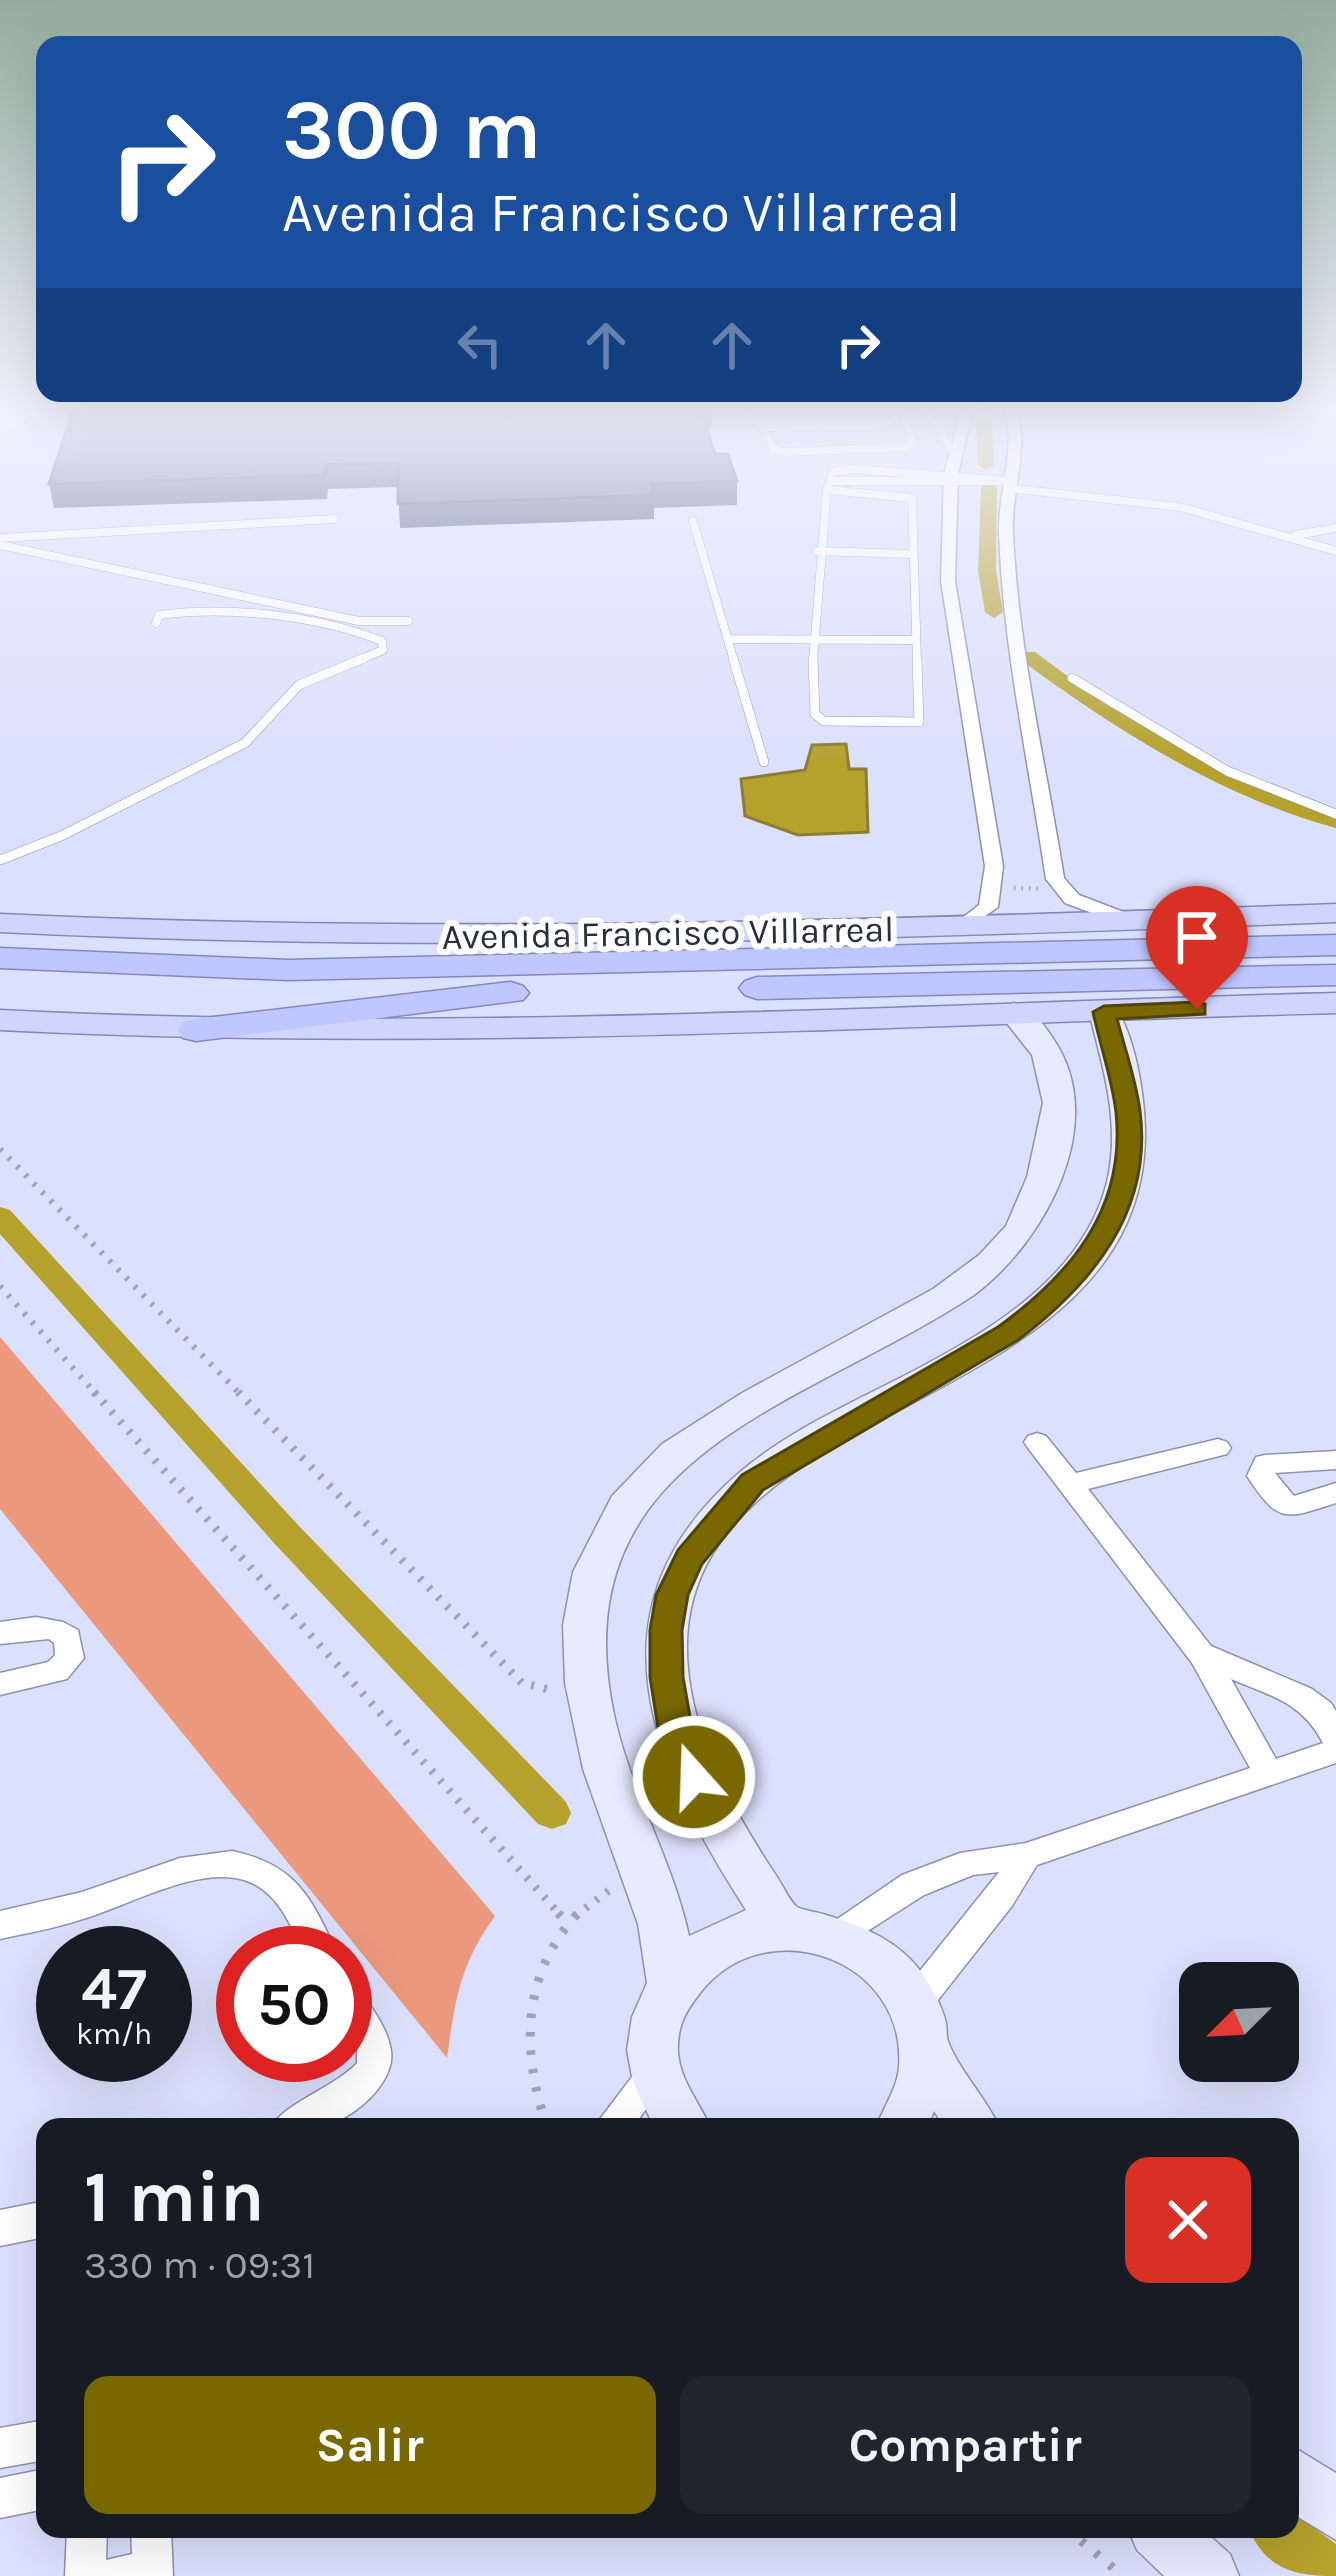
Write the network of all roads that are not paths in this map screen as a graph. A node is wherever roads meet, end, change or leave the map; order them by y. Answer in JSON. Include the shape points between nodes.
{"nodes":[{"id":1,"x":255,"y":524,"type":"edge"},
{"id":2,"x":694,"y":524,"type":"edge"},
{"id":3,"x":822,"y":524,"type":"edge"},
{"id":4,"x":911,"y":524,"type":"edge"},
{"id":5,"x":950,"y":524,"type":"edge"},
{"id":6,"x":1009,"y":524,"type":"edge"},
{"id":7,"x":1241,"y":524,"type":"edge"},
{"id":8,"x":1336,"y":528,"type":"edge"},
{"id":9,"x":1292,"y":536,"type":"junction"},
{"id":10,"x":0,"y":541,"type":"edge"},
{"id":11,"x":817,"y":551,"type":"junction"},
{"id":12,"x":1336,"y":551,"type":"edge"},
{"id":13,"x":910,"y":554,"type":"junction"},
{"id":14,"x":408,"y":621,"type":"dead end"},
{"id":15,"x":156,"y":623,"type":"dead end"},
{"id":16,"x":356,"y":626,"type":"junction"},
{"id":17,"x":810,"y":636,"type":"junction"},
{"id":18,"x":728,"y":639,"type":"junction"},
{"id":19,"x":913,"y":640,"type":"junction"},
{"id":20,"x":1072,"y":678,"type":"dead end"},
{"id":21,"x":764,"y":762,"type":"dead end"},
{"id":22,"x":1336,"y":814,"type":"edge"},
{"id":23,"x":0,"y":860,"type":"edge"},
{"id":24,"x":1336,"y":913,"type":"edge"},
{"id":25,"x":1129,"y":920,"type":"junction"},
{"id":26,"x":0,"y":923,"type":"edge"},
{"id":27,"x":962,"y":926,"type":"junction"},
{"id":28,"x":896,"y":928,"type":"junction"},
{"id":29,"x":1336,"y":945,"type":"edge"},
{"id":30,"x":1176,"y":946,"type":"junction"},
{"id":31,"x":0,"y":958,"type":"edge"},
{"id":32,"x":1336,"y":975,"type":"edge"},
{"id":33,"x":0,"y":987,"type":"edge"},
{"id":34,"x":511,"y":992,"type":"junction"},
{"id":35,"x":1336,"y":1003,"type":"edge"},
{"id":36,"x":1013,"y":1012,"type":"junction"},
{"id":37,"x":1104,"y":1012,"type":"junction"},
{"id":38,"x":0,"y":1020,"type":"edge"},
{"id":39,"x":196,"y":1030,"type":"junction"},
{"id":40,"x":1037,"y":1442,"type":"dead end"},
{"id":41,"x":1218,"y":1448,"type":"dead end"},
{"id":42,"x":1336,"y":1460,"type":"edge"},
{"id":43,"x":1070,"y":1484,"type":"junction"},
{"id":44,"x":1336,"y":1493,"type":"edge"},
{"id":45,"x":0,"y":1633,"type":"edge"},
{"id":46,"x":1201,"y":1654,"type":"junction"},
{"id":47,"x":0,"y":1684,"type":"edge"},
{"id":48,"x":1336,"y":1739,"type":"edge"},
{"id":49,"x":1336,"y":1750,"type":"edge"},
{"id":50,"x":1268,"y":1773,"type":"junction"},
{"id":51,"x":1026,"y":1856,"type":"junction"},
{"id":52,"x":0,"y":1925,"type":"edge"},
{"id":53,"x":306,"y":1926,"type":"edge"},
{"id":54,"x":783,"y":1926,"type":"junction"},
{"id":55,"x":838,"y":1936,"type":"junction"},
{"id":56,"x":672,"y":1984,"type":"junction"},
{"id":57,"x":915,"y":2003,"type":"junction"},
{"id":58,"x":927,"y":2054,"type":"junction"},
{"id":59,"x":653,"y":2076,"type":"junction"},
{"id":60,"x":361,"y":2082,"type":"edge"},
{"id":61,"x":304,"y":2118,"type":"edge"},
{"id":62,"x":618,"y":2118,"type":"edge"},
{"id":63,"x":679,"y":2118,"type":"edge"},
{"id":64,"x":908,"y":2118,"type":"edge"},
{"id":65,"x":968,"y":2118,"type":"edge"},
{"id":66,"x":36,"y":2221,"type":"edge"},
{"id":67,"x":0,"y":2228,"type":"edge"},
{"id":68,"x":36,"y":2442,"type":"edge"},
{"id":69,"x":0,"y":2448,"type":"edge"},
{"id":70,"x":1299,"y":2482,"type":"edge"},
{"id":71,"x":36,"y":2490,"type":"edge"},
{"id":72,"x":0,"y":2498,"type":"edge"},
{"id":73,"x":1336,"y":2510,"type":"edge"},
{"id":74,"x":87,"y":2538,"type":"edge"},
{"id":75,"x":150,"y":2538,"type":"edge"},
{"id":76,"x":1168,"y":2538,"type":"edge"},
{"id":77,"x":141,"y":2575,"type":"edge"},
{"id":78,"x":85,"y":2576,"type":"edge"},
{"id":79,"x":1208,"y":2576,"type":"edge"}],
"edges":[{"from":1,"to":10,"type":"lane"},
{"from":2,"to":18,"type":"lane"},
{"from":3,"to":11,"type":"lane"},
{"from":4,"to":13,"type":"lane"},
{"from":5,"to":27,"type":"street","via":[[948,580],[994,866],[988,907]]},
{"from":6,"to":25,"type":"street","via":[[1055,879],[1072,899]]},
{"from":7,"to":9,"type":"lane"},
{"from":8,"to":9,"type":"lane"},
{"from":9,"to":12,"type":"lane"},
{"from":10,"to":16,"type":"lane"},
{"from":11,"to":13,"type":"lane"},
{"from":11,"to":17,"type":"lane"},
{"from":13,"to":19,"type":"lane"},
{"from":14,"to":16,"type":"lane"},
{"from":15,"to":16,"type":"lane","via":[[159,615],[209,609]]},
{"from":16,"to":23,"type":"lane","via":[[382,641],[383,650],[299,686],[245,743]]},
{"from":17,"to":18,"type":"lane"},
{"from":17,"to":19,"type":"lane"},
{"from":17,"to":19,"type":"lane","via":[[815,714],[824,721],[919,722]]},
{"from":18,"to":21,"type":"lane"},
{"from":20,"to":22,"type":"lane","via":[[1227,771]]},
{"from":24,"to":25,"type":"main road","name":"Avenida Francisco Villarreal"},
{"from":25,"to":27,"type":"main road","name":"Avenida Francisco Villarreal"},
{"from":26,"to":28,"type":"main road","name":"Avenida Francisco Villarreal","via":[[270,937]]},
{"from":27,"to":28,"type":"main road","name":"Avenida Francisco Villarreal"},
{"from":28,"to":30,"type":"highway"},
{"from":29,"to":30,"type":"highway","name":"Avenida Francisco Villarreal"},
{"from":30,"to":31,"type":"highway","name":"Avenida Francisco Villarreal","via":[[288,970]]},
{"from":32,"to":34,"type":"highway","name":"Avenida Francisco Villarreal"},
{"from":33,"to":34,"type":"highway","name":"Avenida Francisco Villarreal","via":[[295,998]]},
{"from":34,"to":39,"type":"highway"},
{"from":35,"to":37,"type":"main road"},
{"from":36,"to":37,"type":"main road"},
{"from":36,"to":39,"type":"main road"},
{"from":36,"to":56,"type":"main road","via":[[1038,1035],[1059,1083],[1049,1157],[1021,1230],[966,1287],[675,1454],[610,1531],[581,1639],[612,1791],[646,1871]]},
{"from":37,"to":54,"type":"main road","via":[[1128,1112],[1127,1162],[1091,1259],[1008,1333],[753,1482],[708,1531],[672,1595],[666,1654],[675,1728],[735,1856]]},
{"from":38,"to":39,"type":"main road"},
{"from":40,"to":43,"type":"street"},
{"from":41,"to":43,"type":"street"},
{"from":42,"to":44,"type":"street","via":[[1265,1464],[1260,1476],[1289,1508]]},
{"from":43,"to":46,"type":"street"},
{"from":45,"to":47,"type":"street","via":[[51,1626],[68,1637],[70,1658],[57,1671]]},
{"from":46,"to":48,"type":"street","via":[[1302,1696]]},
{"from":46,"to":50,"type":"street"},
{"from":49,"to":50,"type":"street"},
{"from":50,"to":51,"type":"street"},
{"from":51,"to":55,"type":"street","via":[[971,1862],[913,1886]]},
{"from":51,"to":57,"type":"street"},
{"from":52,"to":53,"type":"street","via":[[210,1865],[273,1879]]},
{"from":54,"to":55,"type":"main road"},
{"from":54,"to":56,"type":"main road","via":[[698,1952]]},
{"from":55,"to":57,"type":"main road","via":[[884,1965]]},
{"from":56,"to":59,"type":"main road","via":[[652,2037]]},
{"from":57,"to":58,"type":"main road"},
{"from":58,"to":64,"type":"main road"},
{"from":58,"to":65,"type":"main road"},
{"from":59,"to":62,"type":"street"},
{"from":59,"to":63,"type":"main road"},
{"from":60,"to":61,"type":"street"},
{"from":66,"to":67,"type":"street"},
{"from":68,"to":69,"type":"street"},
{"from":70,"to":73,"type":"main road"},
{"from":71,"to":72,"type":"street"},
{"from":74,"to":78,"type":"street"},
{"from":75,"to":77,"type":"street"},
{"from":76,"to":79,"type":"main road"}]}
